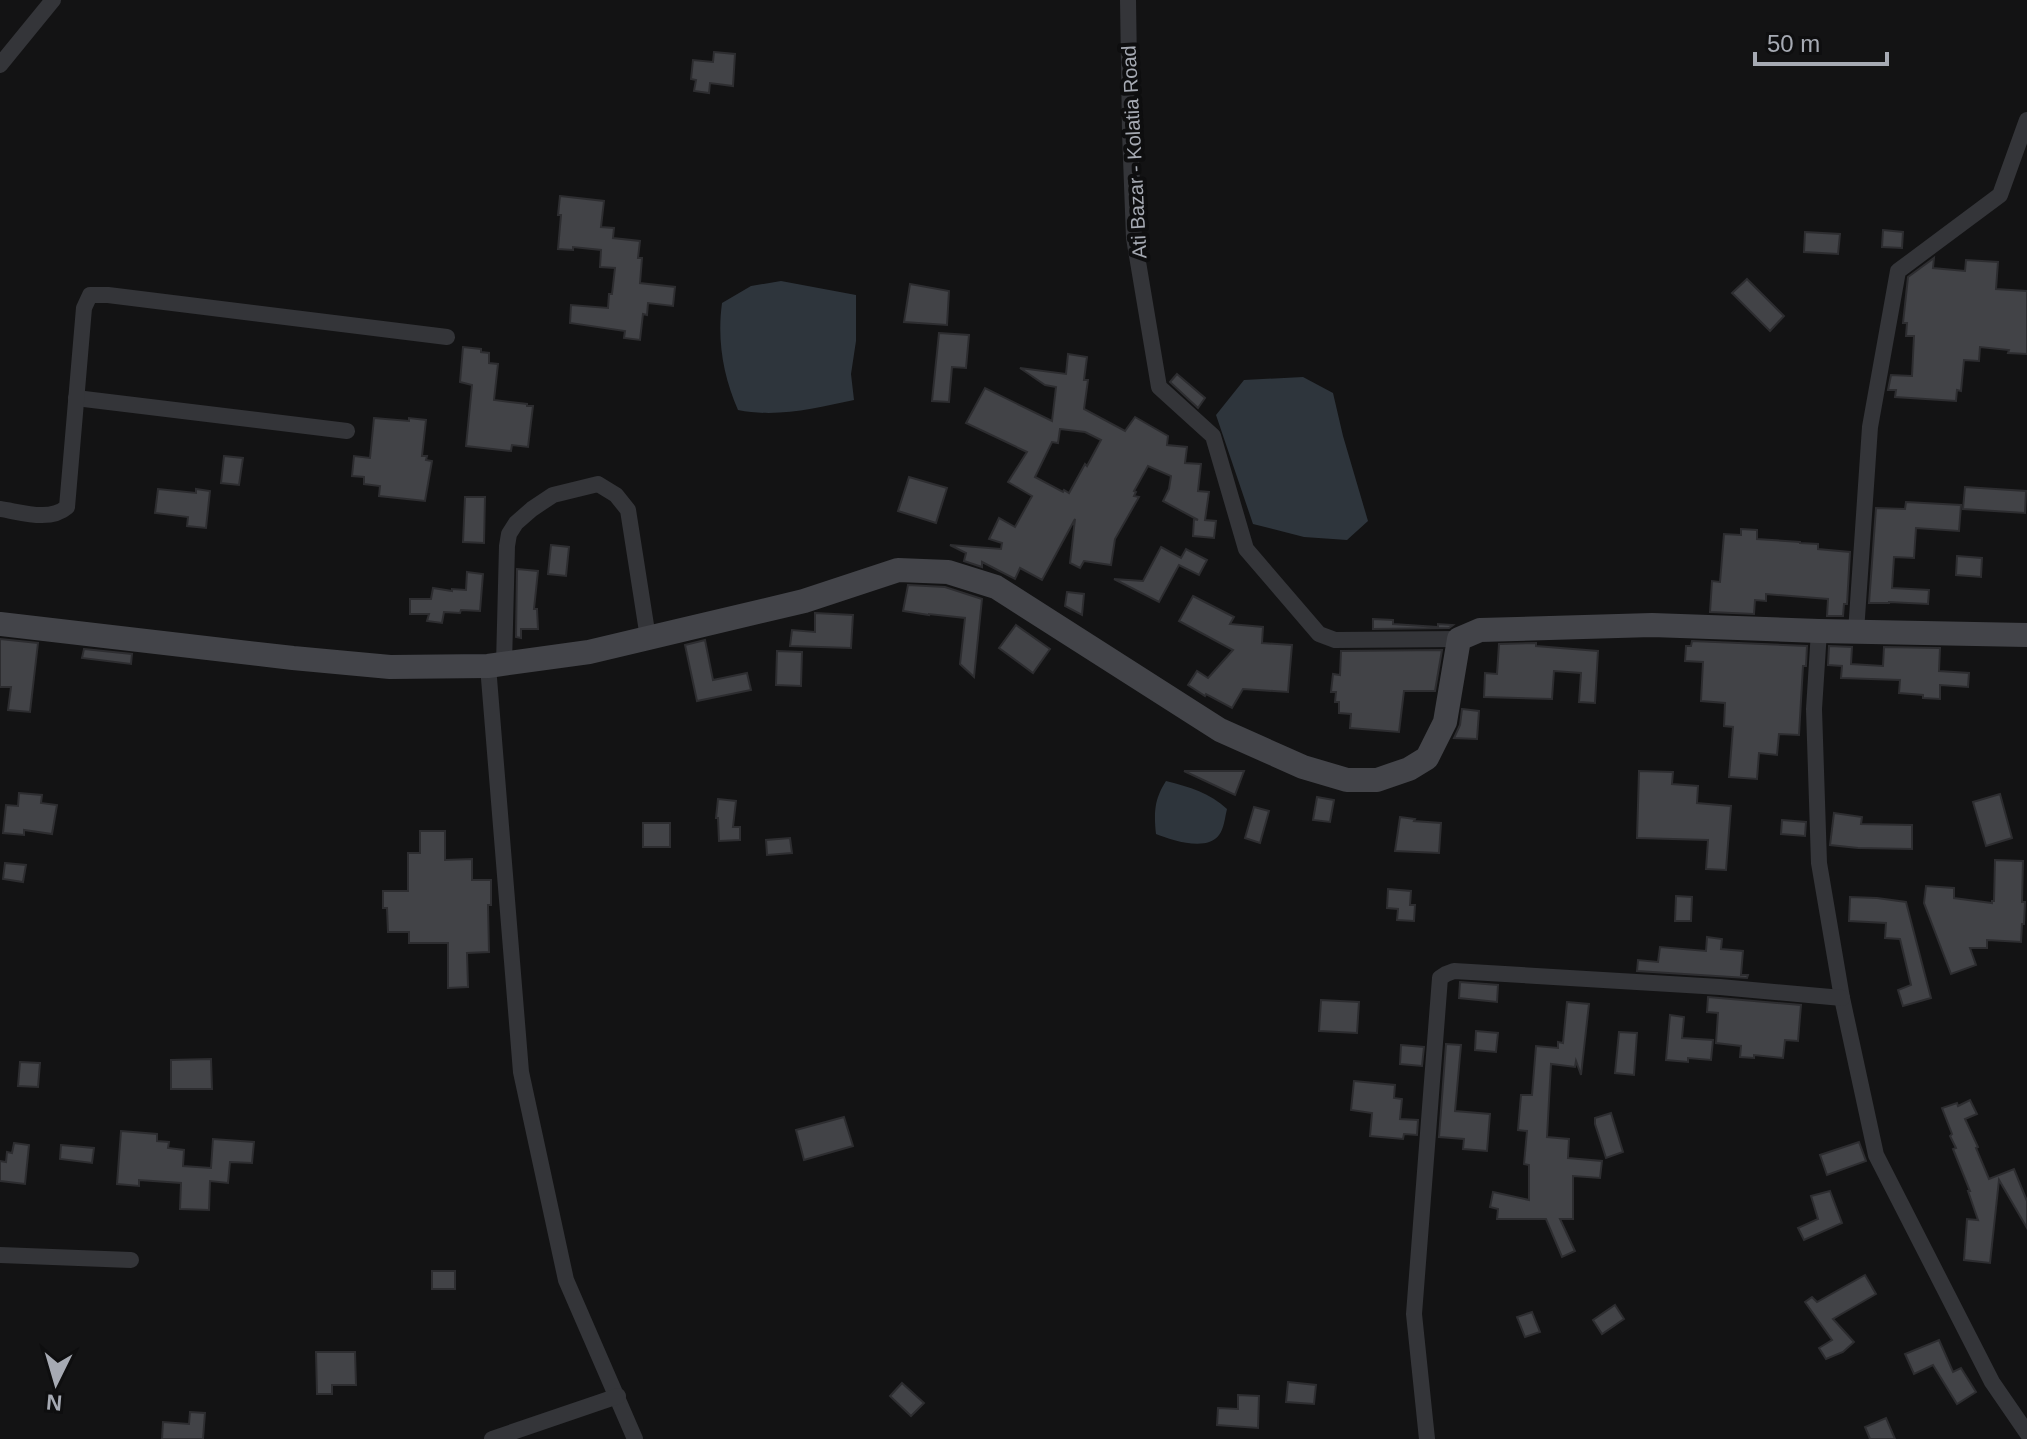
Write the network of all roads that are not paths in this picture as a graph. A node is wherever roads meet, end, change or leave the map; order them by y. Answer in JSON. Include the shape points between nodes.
{"nodes":[{"id":1,"x":53,"y":0,"type":"edge"},
{"id":2,"x":1128,"y":0,"type":"edge"},
{"id":3,"x":0,"y":65,"type":"edge"},
{"id":4,"x":2027,"y":120,"type":"edge"},
{"id":5,"x":447,"y":337,"type":"dead end"},
{"id":6,"x":76,"y":398,"type":"junction"},
{"id":7,"x":347,"y":431,"type":"dead end"},
{"id":8,"x":0,"y":509,"type":"edge"},
{"id":9,"x":0,"y":624,"type":"edge"},
{"id":10,"x":1819,"y":631,"type":"junction"},
{"id":11,"x":1856,"y":632,"type":"junction"},
{"id":12,"x":2027,"y":635,"type":"edge"},
{"id":13,"x":648,"y":638,"type":"junction"},
{"id":14,"x":1459,"y":639,"type":"junction"},
{"id":15,"x":496,"y":665,"type":"junction"},
{"id":16,"x":1842,"y":998,"type":"junction"},
{"id":17,"x":0,"y":1255,"type":"edge"},
{"id":18,"x":131,"y":1260,"type":"dead end"},
{"id":19,"x":618,"y":1396,"type":"junction"},
{"id":20,"x":2027,"y":1433,"type":"edge"},
{"id":21,"x":492,"y":1439,"type":"edge"},
{"id":22,"x":635,"y":1439,"type":"edge"},
{"id":23,"x":1427,"y":1439,"type":"edge"}],
"edges":[{"from":1,"to":3,"type":"street"},
{"from":2,"to":14,"type":"street","name":"Ati Bazar - Kolatia Road","via":[[1134,238],[1159,387],[1213,436],[1246,549],[1319,634],[1335,640]]},
{"from":4,"to":11,"type":"street","via":[[2000,195],[1898,271],[1870,427]]},
{"from":5,"to":6,"type":"street","via":[[90,295],[84,308]]},
{"from":6,"to":7,"type":"street"},
{"from":6,"to":8,"type":"street","via":[[67,507],[59,514],[41,515]]},
{"from":9,"to":15,"type":"main road","via":[[390,667]]},
{"from":10,"to":11,"type":"main road"},
{"from":10,"to":14,"type":"main road","via":[[1652,625],[1480,630]]},
{"from":10,"to":16,"type":"street","via":[[1814,709],[1819,863]]},
{"from":11,"to":12,"type":"main road"},
{"from":13,"to":14,"type":"main road","via":[[804,601],[898,570],[948,572],[996,587],[1220,730],[1303,767],[1347,780],[1377,780],[1427,758],[1445,722]]},
{"from":13,"to":15,"type":"main road"},
{"from":13,"to":15,"type":"street","via":[[628,510],[598,484],[553,495],[509,534]]},
{"from":15,"to":19,"type":"street","via":[[521,1072],[566,1280]]},
{"from":16,"to":20,"type":"street","via":[[1876,1155],[1992,1382]]},
{"from":16,"to":23,"type":"street","via":[[1454,971],[1440,978],[1414,1314]]},
{"from":17,"to":18,"type":"street"},
{"from":19,"to":21,"type":"street"},
{"from":19,"to":22,"type":"street"}]}
